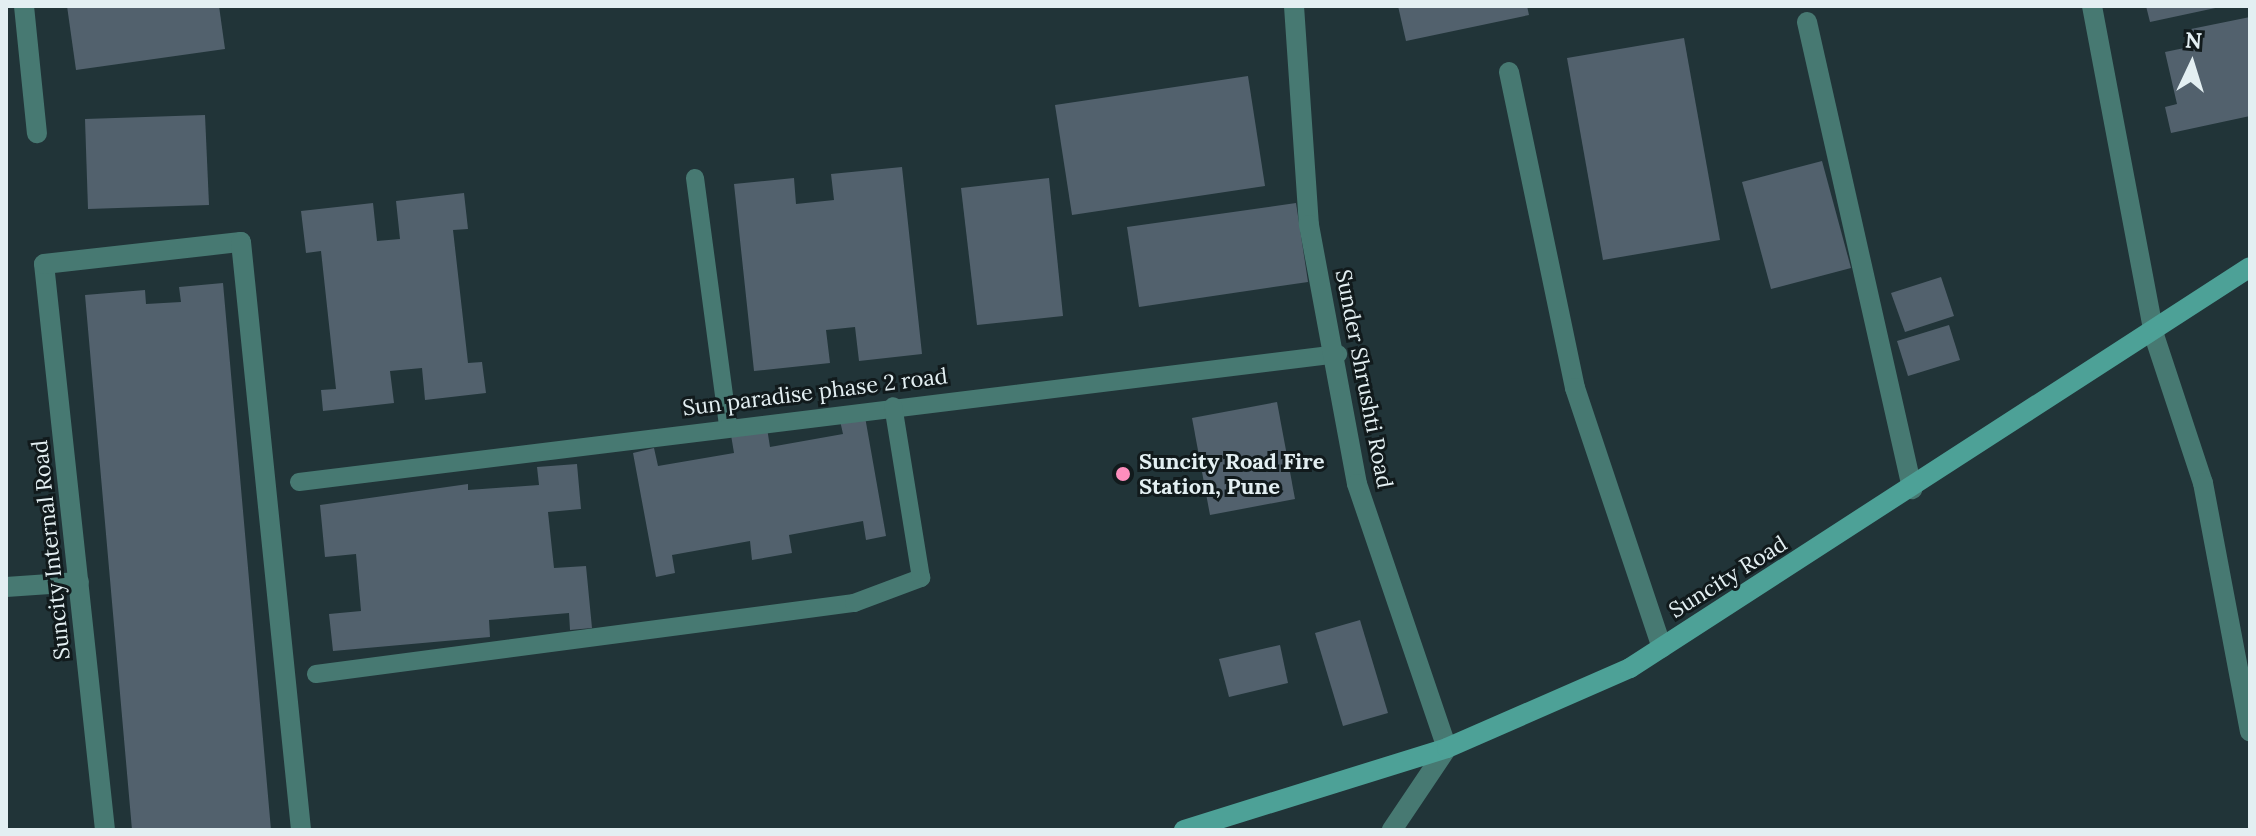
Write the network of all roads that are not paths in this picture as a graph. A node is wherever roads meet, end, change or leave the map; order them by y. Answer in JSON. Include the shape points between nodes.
{"nodes":[{"id":1,"x":24,"y":6,"type":"edge"},
{"id":2,"x":1294,"y":6,"type":"edge"},
{"id":3,"x":2092,"y":6,"type":"edge"},
{"id":4,"x":1807,"y":22,"type":"dead end"},
{"id":5,"x":1509,"y":72,"type":"dead end"},
{"id":6,"x":37,"y":133,"type":"dead end"},
{"id":7,"x":695,"y":178,"type":"dead end"},
{"id":8,"x":2250,"y":267,"type":"edge"},
{"id":9,"x":2154,"y":335,"type":"junction"},
{"id":10,"x":1338,"y":354,"type":"junction"},
{"id":11,"x":893,"y":406,"type":"junction"},
{"id":12,"x":728,"y":426,"type":"junction"},
{"id":13,"x":299,"y":482,"type":"dead end"},
{"id":14,"x":1912,"y":489,"type":"junction"},
{"id":15,"x":79,"y":582,"type":"junction"},
{"id":16,"x":6,"y":587,"type":"edge"},
{"id":17,"x":1662,"y":648,"type":"junction"},
{"id":18,"x":316,"y":674,"type":"dead end"},
{"id":19,"x":2250,"y":732,"type":"edge"},
{"id":20,"x":1447,"y":748,"type":"junction"},
{"id":21,"x":105,"y":830,"type":"edge"},
{"id":22,"x":301,"y":830,"type":"edge"},
{"id":23,"x":1184,"y":830,"type":"edge"},
{"id":24,"x":1392,"y":830,"type":"edge"}],
"edges":[{"from":1,"to":6,"type":"street"},
{"from":2,"to":10,"type":"street","name":"Sunder Shrushti Road","via":[[1309,225]]},
{"from":3,"to":9,"type":"street"},
{"from":4,"to":14,"type":"street"},
{"from":5,"to":17,"type":"street","via":[[1575,388]]},
{"from":7,"to":12,"type":"lane"},
{"from":8,"to":9,"type":"street","name":"Suncity Road"},
{"from":9,"to":14,"type":"street","name":"Suncity Road"},
{"from":9,"to":19,"type":"street","via":[[2203,483]]},
{"from":10,"to":11,"type":"lane","name":"Sun paradise phase 2 road"},
{"from":10,"to":20,"type":"street","name":"Sunder Shrushti Road","via":[[1357,484]]},
{"from":11,"to":12,"type":"lane","name":"Sun paradise phase 2 road"},
{"from":11,"to":18,"type":"lane","via":[[921,578],[854,603]]},
{"from":12,"to":13,"type":"lane","name":"Sun paradise phase 2 road"},
{"from":14,"to":17,"type":"street","name":"Suncity Road"},
{"from":15,"to":16,"type":"street"},
{"from":15,"to":21,"type":"street","name":"Suncity Internal Road"},
{"from":15,"to":22,"type":"street","name":"Suncity Internal Road","via":[[44,264],[241,242]]},
{"from":17,"to":20,"type":"street","name":"Suncity Road"},
{"from":20,"to":23,"type":"street","name":"Suncity Road"},
{"from":20,"to":24,"type":"street"}]}
